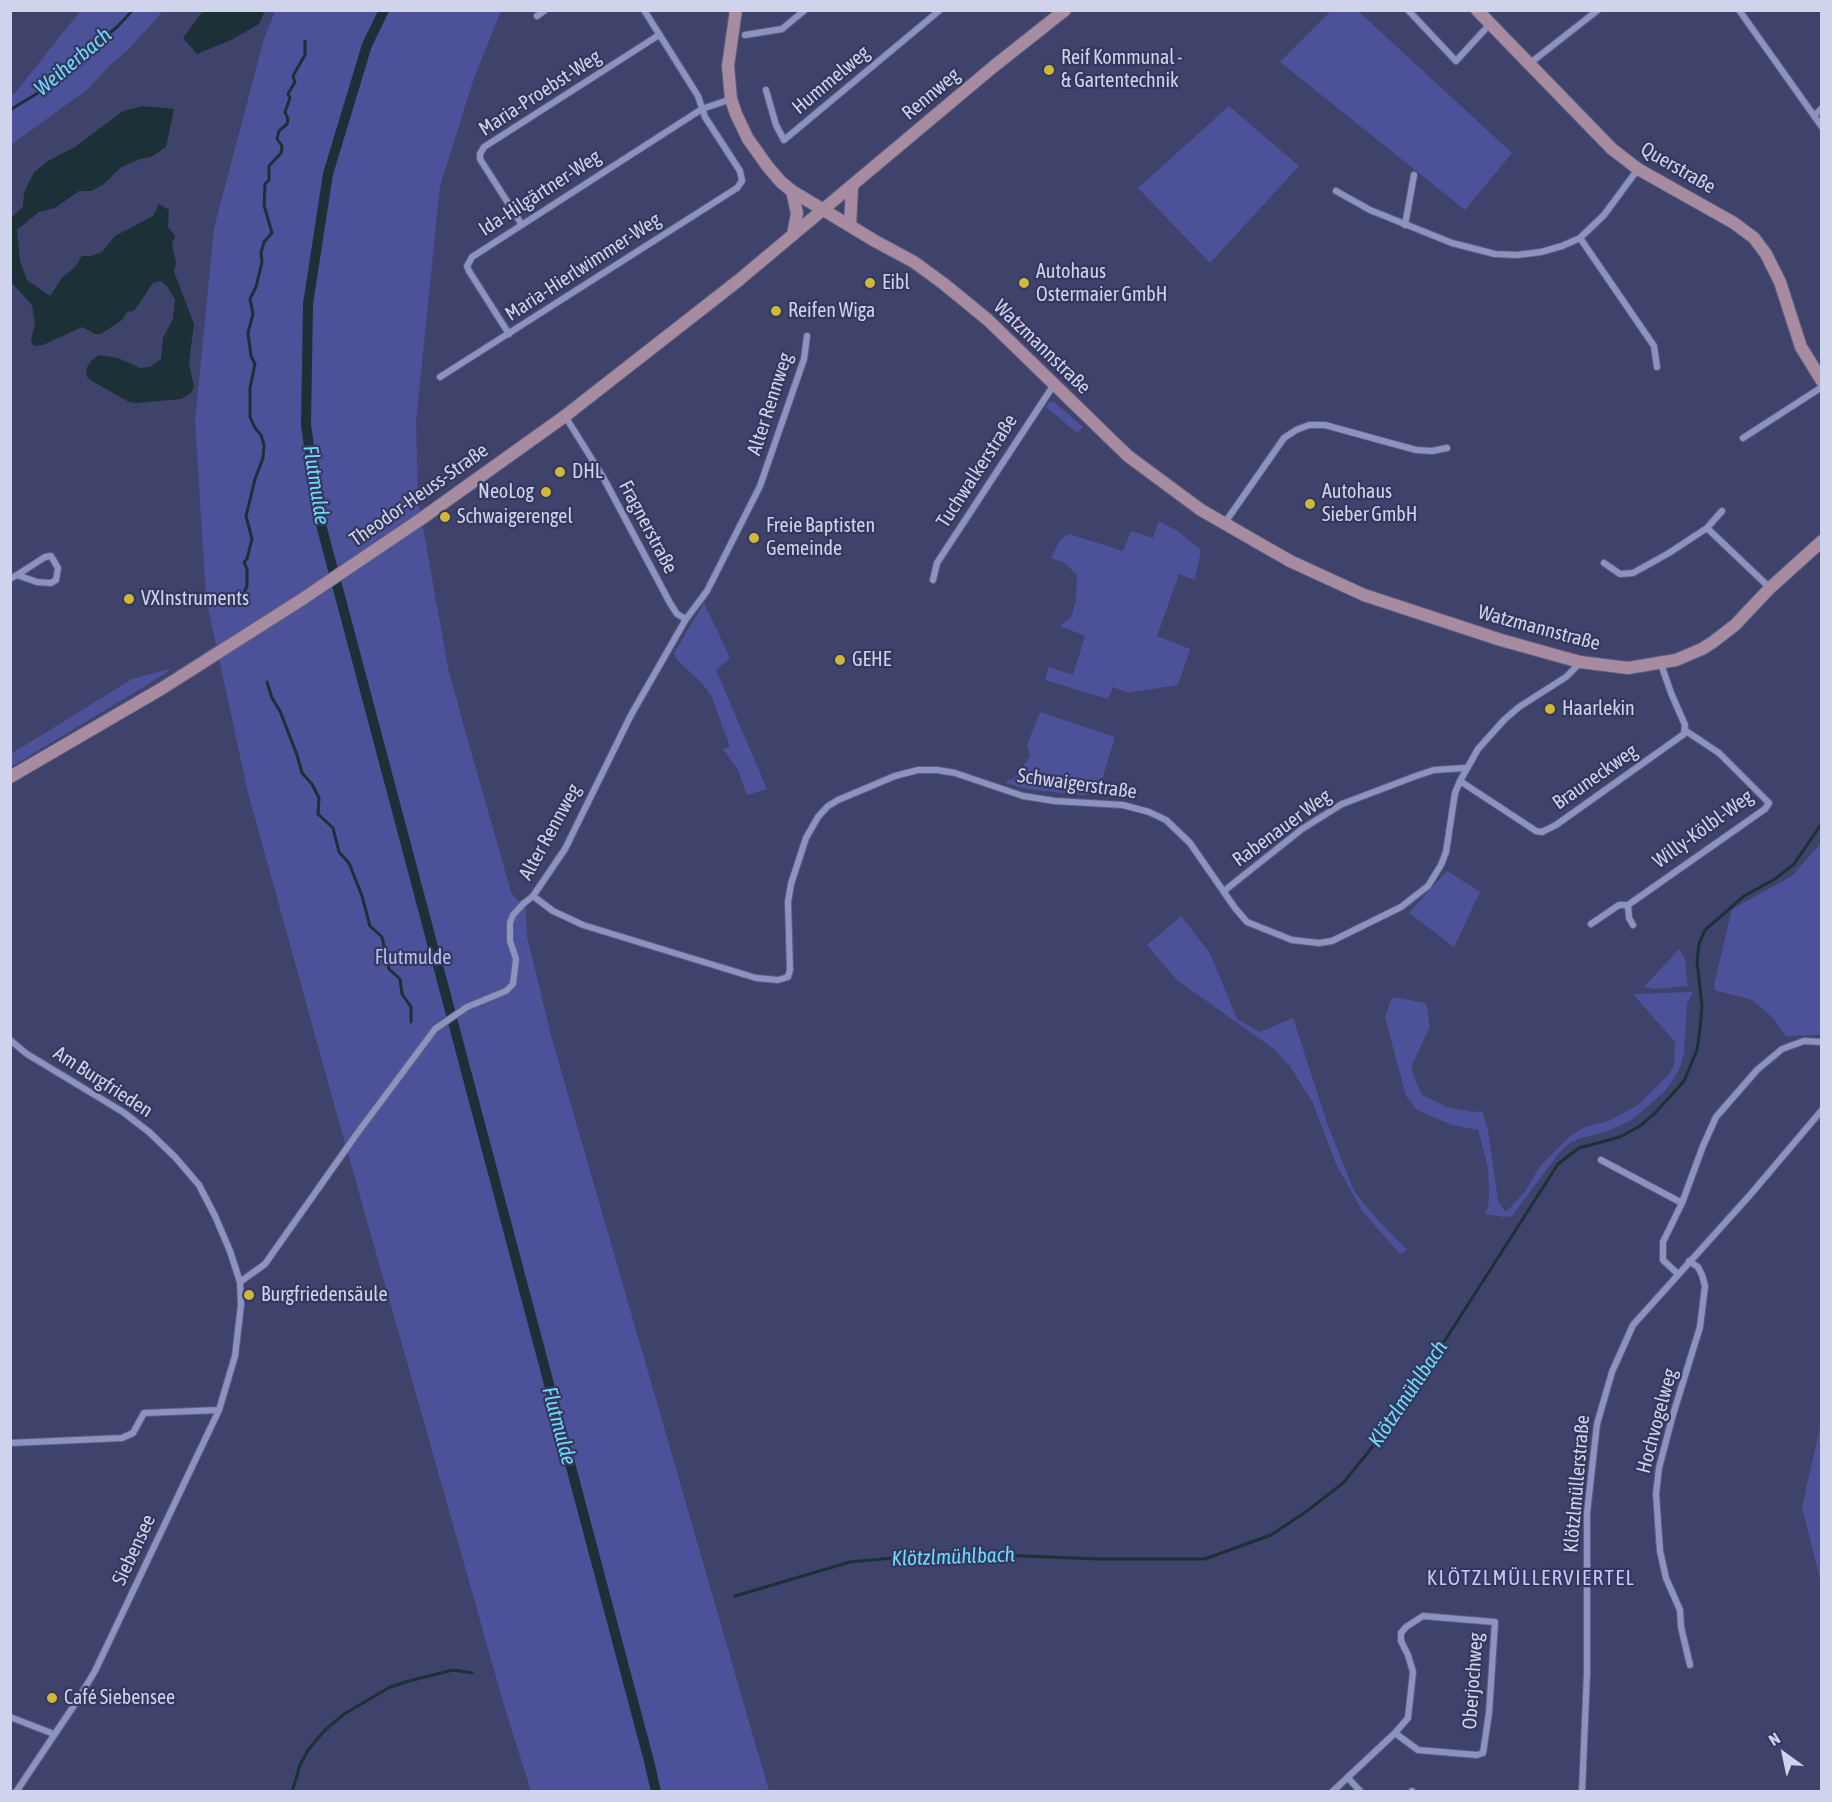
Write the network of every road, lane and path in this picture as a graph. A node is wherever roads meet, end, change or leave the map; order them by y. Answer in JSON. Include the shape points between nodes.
{"nodes":[{"id":1,"x":545,"y":10,"type":"edge"},
{"id":2,"x":644,"y":10,"type":"edge"},
{"id":3,"x":736,"y":10,"type":"edge"},
{"id":4,"x":805,"y":10,"type":"edge"},
{"id":5,"x":940,"y":10,"type":"edge"},
{"id":6,"x":1065,"y":10,"type":"edge"},
{"id":7,"x":1408,"y":10,"type":"edge"},
{"id":8,"x":1477,"y":10,"type":"edge"},
{"id":9,"x":1598,"y":10,"type":"edge"},
{"id":10,"x":1739,"y":10,"type":"edge"},
{"id":11,"x":537,"y":15,"type":"dead end"},
{"id":12,"x":1489,"y":25,"type":"junction"},
{"id":13,"x":659,"y":34,"type":"junction"},
{"id":14,"x":745,"y":35,"type":"dead end"},
{"id":15,"x":1529,"y":64,"type":"junction"},
{"id":16,"x":766,"y":90,"type":"dead end"},
{"id":17,"x":731,"y":99,"type":"junction"},
{"id":18,"x":1821,"y":108,"type":"edge"},
{"id":19,"x":702,"y":109,"type":"junction"},
{"id":20,"x":1814,"y":116,"type":"junction"},
{"id":21,"x":1821,"y":127,"type":"edge"},
{"id":22,"x":1638,"y":169,"type":"junction"},
{"id":23,"x":1414,"y":175,"type":"dead end"},
{"id":24,"x":852,"y":187,"type":"junction"},
{"id":25,"x":792,"y":191,"type":"junction"},
{"id":26,"x":1336,"y":191,"type":"dead end"},
{"id":27,"x":825,"y":210,"type":"junction"},
{"id":28,"x":522,"y":225,"type":"junction"},
{"id":29,"x":1405,"y":225,"type":"junction"},
{"id":30,"x":850,"y":226,"type":"junction"},
{"id":31,"x":792,"y":237,"type":"junction"},
{"id":32,"x":1580,"y":238,"type":"junction"},
{"id":33,"x":509,"y":334,"type":"junction"},
{"id":34,"x":807,"y":336,"type":"dead end"},
{"id":35,"x":1658,"y":367,"type":"dead end"},
{"id":36,"x":440,"y":378,"type":"dead end"},
{"id":37,"x":1821,"y":381,"type":"edge"},
{"id":38,"x":1055,"y":383,"type":"junction"},
{"id":39,"x":1821,"y":387,"type":"edge"},
{"id":40,"x":565,"y":416,"type":"junction"},
{"id":41,"x":1743,"y":438,"type":"dead end"},
{"id":42,"x":1447,"y":448,"type":"dead end"},
{"id":43,"x":1722,"y":511,"type":"dead end"},
{"id":44,"x":1223,"y":525,"type":"junction"},
{"id":45,"x":1707,"y":528,"type":"junction"},
{"id":46,"x":1821,"y":541,"type":"edge"},
{"id":47,"x":1604,"y":563,"type":"dead end"},
{"id":48,"x":14,"y":577,"type":"edge"},
{"id":49,"x":933,"y":580,"type":"dead end"},
{"id":50,"x":1770,"y":588,"type":"junction"},
{"id":51,"x":686,"y":619,"type":"junction"},
{"id":52,"x":1580,"y":662,"type":"junction"},
{"id":53,"x":1661,"y":664,"type":"junction"},
{"id":54,"x":1686,"y":730,"type":"junction"},
{"id":55,"x":1465,"y":768,"type":"junction"},
{"id":56,"x":10,"y":777,"type":"edge"},
{"id":57,"x":1460,"y":781,"type":"junction"},
{"id":58,"x":1224,"y":891,"type":"junction"},
{"id":59,"x":533,"y":896,"type":"junction"},
{"id":60,"x":1628,"y":905,"type":"junction"},
{"id":61,"x":1591,"y":924,"type":"dead end"},
{"id":62,"x":1634,"y":925,"type":"dead end"},
{"id":63,"x":10,"y":1040,"type":"edge"},
{"id":64,"x":1821,"y":1042,"type":"edge"},
{"id":65,"x":1821,"y":1110,"type":"edge"},
{"id":66,"x":1601,"y":1160,"type":"dead end"},
{"id":67,"x":1682,"y":1203,"type":"junction"},
{"id":68,"x":1689,"y":1261,"type":"junction"},
{"id":69,"x":1678,"y":1274,"type":"junction"},
{"id":70,"x":240,"y":1282,"type":"junction"},
{"id":71,"x":219,"y":1410,"type":"junction"},
{"id":72,"x":10,"y":1443,"type":"edge"},
{"id":73,"x":1690,"y":1665,"type":"dead end"},
{"id":74,"x":10,"y":1717,"type":"edge"},
{"id":75,"x":1395,"y":1733,"type":"junction"},
{"id":76,"x":54,"y":1734,"type":"junction"},
{"id":77,"x":1348,"y":1778,"type":"junction"},
{"id":78,"x":16,"y":1791,"type":"edge"},
{"id":79,"x":1332,"y":1791,"type":"edge"},
{"id":80,"x":1361,"y":1791,"type":"edge"},
{"id":81,"x":1582,"y":1791,"type":"edge"}],
"edges":[{"from":1,"to":11,"type":"street"},
{"from":2,"to":13,"type":"street"},
{"from":3,"to":17,"type":"street","name":"Watzmannstraße","via":[[728,66]]},
{"from":4,"to":14,"type":"street","via":[[783,29]]},
{"from":5,"to":16,"type":"street","name":"Hummelweg","via":[[784,140]]},
{"from":6,"to":24,"type":"street","name":"Rennweg"},
{"from":7,"to":12,"type":"street","via":[[1456,61]]},
{"from":8,"to":12,"type":"street","name":"Querstraße"},
{"from":9,"to":15,"type":"street"},
{"from":10,"to":20,"type":"street"},
{"from":12,"to":15,"type":"street","name":"Querstraße"},
{"from":13,"to":19,"type":"street"},
{"from":13,"to":28,"type":"street","name":"Maria-Proebst-Weg","via":[[484,147],[480,159]]},
{"from":15,"to":22,"type":"street","name":"Querstraße","via":[[1596,135]]},
{"from":17,"to":19,"type":"street","name":"Ida-Hilgärtner-Weg"},
{"from":17,"to":25,"type":"street","name":"Watzmannstraße","via":[[759,156]]},
{"from":18,"to":20,"type":"street"},
{"from":19,"to":28,"type":"street","name":"Ida-Hilgärtner-Weg"},
{"from":19,"to":33,"type":"street","name":"Maria-Hierlwimmer-Weg","via":[[740,171],[742,181],[736,188]]},
{"from":20,"to":21,"type":"street"},
{"from":22,"to":32,"type":"street","via":[[1604,215]]},
{"from":22,"to":37,"type":"street","name":"Querstraße","via":[[1725,217],[1754,238],[1767,254],[1802,347]]},
{"from":23,"to":29,"type":"street"},
{"from":24,"to":27,"type":"street","name":"Rennweg"},
{"from":24,"to":30,"type":"street"},
{"from":25,"to":27,"type":"street","name":"Watzmannstraße"},
{"from":25,"to":31,"type":"street","via":[[797,216]]},
{"from":26,"to":29,"type":"street"},
{"from":27,"to":30,"type":"street","name":"Watzmannstraße"},
{"from":27,"to":31,"type":"street","name":"Theodor-Heuss-Straße"},
{"from":28,"to":33,"type":"street","name":"Ida-Hilgärtner-Weg","via":[[472,257],[467,266]]},
{"from":29,"to":32,"type":"street","via":[[1495,254],[1541,252]]},
{"from":30,"to":38,"type":"street","name":"Watzmannstraße","via":[[944,284]]},
{"from":31,"to":40,"type":"street","name":"Theodor-Heuss-Straße"},
{"from":32,"to":35,"type":"street","via":[[1654,346]]},
{"from":33,"to":36,"type":"street","name":"Maria-Hierlwimmer-Weg"},
{"from":34,"to":51,"type":"street","name":"Alter Rennweg","via":[[804,359],[760,486],[707,591]]},
{"from":38,"to":44,"type":"street","name":"Watzmannstraße","via":[[1128,456]]},
{"from":38,"to":49,"type":"street","name":"Tuchwalkerstraße","via":[[937,563]]},
{"from":39,"to":41,"type":"street"},
{"from":40,"to":51,"type":"street","name":"Fragnerstraße","via":[[603,477],[670,603]]},
{"from":40,"to":56,"type":"street","name":"Theodor-Heuss-Straße","via":[[302,600]]},
{"from":42,"to":44,"type":"street","via":[[1416,450],[1325,425],[1309,425],[1284,438]]},
{"from":43,"to":45,"type":"street"},
{"from":44,"to":52,"type":"street","name":"Watzmannstraße","via":[[1364,595]]},
{"from":45,"to":47,"type":"street","via":[[1633,573],[1620,574]]},
{"from":45,"to":50,"type":"street"},
{"from":46,"to":50,"type":"street","name":"Watzmannstraße"},
{"from":48,"to":48,"type":"street","via":[[51,583],[56,580],[58,568],[51,556],[45,557]]},
{"from":50,"to":53,"type":"street","name":"Watzmannstraße","via":[[1713,642]]},
{"from":51,"to":59,"type":"street","name":"Alter Rennweg","via":[[631,715],[565,849]]},
{"from":52,"to":53,"type":"street","name":"Watzmannstraße","via":[[1628,668]]},
{"from":52,"to":55,"type":"street","name":"Schwaigerstraße","via":[[1566,677],[1519,706],[1488,737]]},
{"from":53,"to":54,"type":"street"},
{"from":54,"to":57,"type":"street","name":"Brauneckweg","via":[[1596,798],[1542,832]]},
{"from":54,"to":60,"type":"street","name":"Willy-Kölbl-Weg","via":[[1719,753],[1769,802],[1765,809]]},
{"from":55,"to":57,"type":"street","name":"Schwaigerstraße"},
{"from":55,"to":58,"type":"street","name":"Rabenauer Weg","via":[[1434,770],[1342,804],[1302,829]]},
{"from":57,"to":58,"type":"street","name":"Schwaigerstraße","via":[[1441,866],[1428,886],[1410,902],[1369,924],[1319,943],[1292,940],[1247,922]]},
{"from":58,"to":59,"type":"street","name":"Schwaigerstraße","via":[[1191,843],[1166,820],[1149,812],[1123,805],[1023,796],[937,770],[895,776],[838,800],[818,817],[806,838],[791,884],[790,970],[788,976],[778,980],[756,978],[583,925]]},
{"from":59,"to":70,"type":"street","name":"Alter Rennweg","via":[[510,923],[516,959],[513,984],[506,991],[466,1007],[435,1029],[265,1264]]},
{"from":60,"to":61,"type":"street","via":[[1619,905]]},
{"from":60,"to":62,"type":"street"},
{"from":63,"to":70,"type":"street","name":"Am Burgfrieden","via":[[123,1112],[175,1157],[199,1185]]},
{"from":64,"to":67,"type":"street","via":[[1804,1041],[1782,1049],[1732,1098],[1709,1131]]},
{"from":65,"to":68,"type":"street","name":"Klötzlmüllerstraße"},
{"from":66,"to":67,"type":"street"},
{"from":67,"to":69,"type":"street","via":[[1663,1242],[1662,1253],[1668,1267]]},
{"from":68,"to":69,"type":"street","name":"Klötzlmüllerstraße"},
{"from":68,"to":73,"type":"street","name":"Hochvogelweg","via":[[1698,1268],[1705,1286],[1700,1327],[1670,1426],[1656,1494],[1660,1551],[1680,1610]]},
{"from":69,"to":81,"type":"street","name":"Klötzlmüllerstraße","via":[[1633,1325],[1611,1372],[1597,1424],[1587,1513]]},
{"from":70,"to":71,"type":"street","name":"Siebensee","via":[[235,1356]]},
{"from":71,"to":72,"type":"street","via":[[144,1413],[133,1434],[122,1438]]},
{"from":71,"to":76,"type":"street","name":"Siebensee","via":[[95,1671]]},
{"from":74,"to":76,"type":"street"},
{"from":75,"to":75,"type":"street","name":"Oberjochweg","via":[[1408,1718],[1413,1672],[1401,1641],[1406,1627],[1423,1616],[1495,1622],[1483,1753],[1418,1750]]},
{"from":75,"to":77,"type":"street"},
{"from":76,"to":78,"type":"street","name":"Siebensee"},
{"from":77,"to":79,"type":"street"},
{"from":77,"to":80,"type":"street"}]}
